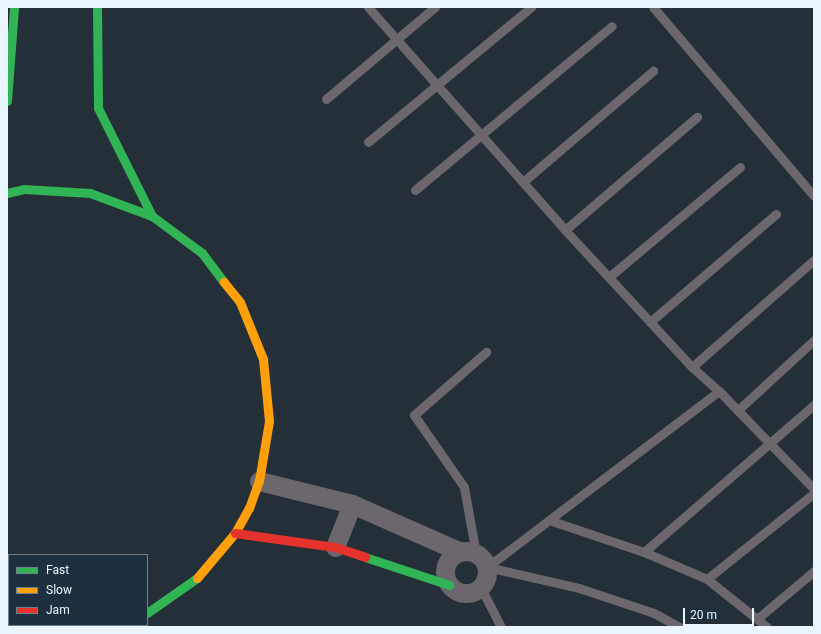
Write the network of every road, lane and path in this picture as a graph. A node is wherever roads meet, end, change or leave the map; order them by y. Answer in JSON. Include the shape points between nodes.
{"nodes":[{"id":1,"x":14,"y":7,"type":"edge"},
{"id":2,"x":97,"y":7,"type":"edge"},
{"id":3,"x":368,"y":7,"type":"edge"},
{"id":4,"x":435,"y":7,"type":"edge"},
{"id":5,"x":531,"y":7,"type":"edge"},
{"id":6,"x":653,"y":7,"type":"edge"},
{"id":7,"x":612,"y":26,"type":"dead end"},
{"id":8,"x":396,"y":38,"type":"junction"},
{"id":9,"x":653,"y":72,"type":"dead end"},
{"id":10,"x":437,"y":83,"type":"junction"},
{"id":11,"x":326,"y":99,"type":"dead end"},
{"id":12,"x":7,"y":101,"type":"edge"},
{"id":13,"x":697,"y":117,"type":"dead end"},
{"id":14,"x":480,"y":134,"type":"junction"},
{"id":15,"x":368,"y":142,"type":"dead end"},
{"id":16,"x":740,"y":167,"type":"dead end"},
{"id":17,"x":524,"y":181,"type":"junction"},
{"id":18,"x":415,"y":190,"type":"dead end"},
{"id":19,"x":7,"y":193,"type":"edge"},
{"id":20,"x":814,"y":196,"type":"edge"},
{"id":21,"x":776,"y":214,"type":"dead end"},
{"id":22,"x":152,"y":216,"type":"junction"},
{"id":23,"x":565,"y":230,"type":"junction"},
{"id":24,"x":814,"y":260,"type":"edge"},
{"id":25,"x":609,"y":277,"type":"junction"},
{"id":26,"x":650,"y":322,"type":"junction"},
{"id":27,"x":814,"y":340,"type":"edge"},
{"id":28,"x":486,"y":352,"type":"dead end"},
{"id":29,"x":692,"y":368,"type":"junction"},
{"id":30,"x":719,"y":391,"type":"junction"},
{"id":31,"x":814,"y":405,"type":"edge"},
{"id":32,"x":738,"y":410,"type":"junction"},
{"id":33,"x":769,"y":443,"type":"junction"},
{"id":34,"x":259,"y":481,"type":"junction"},
{"id":35,"x":814,"y":490,"type":"edge"},
{"id":36,"x":814,"y":493,"type":"edge"},
{"id":37,"x":352,"y":504,"type":"junction"},
{"id":38,"x":549,"y":520,"type":"junction"},
{"id":39,"x":235,"y":533,"type":"junction"},
{"id":40,"x":335,"y":547,"type":"junction"},
{"id":41,"x":644,"y":552,"type":"junction"},
{"id":42,"x":475,"y":558,"type":"junction"},
{"id":43,"x":814,"y":571,"type":"edge"},
{"id":44,"x":707,"y":579,"type":"junction"},
{"id":45,"x":449,"y":584,"type":"junction"},
{"id":46,"x":481,"y":588,"type":"junction"},
{"id":47,"x":148,"y":612,"type":"edge"},
{"id":48,"x":757,"y":619,"type":"junction"},
{"id":49,"x":501,"y":627,"type":"edge"},
{"id":50,"x":679,"y":627,"type":"edge"},
{"id":51,"x":767,"y":627,"type":"edge"}],
"edges":[{"from":1,"to":12,"type":"main road"},
{"from":2,"to":22,"type":"main road","via":[[98,108]]},
{"from":3,"to":8,"type":"lane"},
{"from":4,"to":8,"type":"lane"},
{"from":5,"to":10,"type":"lane"},
{"from":6,"to":20,"type":"lane"},
{"from":7,"to":14,"type":"lane"},
{"from":8,"to":10,"type":"lane"},
{"from":8,"to":11,"type":"lane"},
{"from":9,"to":17,"type":"lane"},
{"from":10,"to":14,"type":"lane"},
{"from":10,"to":15,"type":"lane"},
{"from":13,"to":23,"type":"lane"},
{"from":14,"to":17,"type":"lane"},
{"from":14,"to":18,"type":"lane"},
{"from":16,"to":25,"type":"lane"},
{"from":17,"to":23,"type":"lane"},
{"from":19,"to":22,"type":"main road","via":[[24,189],[90,194]]},
{"from":21,"to":26,"type":"lane"},
{"from":22,"to":34,"type":"main road","via":[[202,253],[240,302],[263,359],[269,421]]},
{"from":23,"to":25,"type":"lane"},
{"from":24,"to":29,"type":"lane"},
{"from":25,"to":26,"type":"lane"},
{"from":26,"to":29,"type":"lane"},
{"from":27,"to":32,"type":"lane"},
{"from":28,"to":42,"type":"lane","via":[[414,415],[464,487]]},
{"from":29,"to":30,"type":"lane"},
{"from":30,"to":32,"type":"lane"},
{"from":30,"to":38,"type":"lane"},
{"from":31,"to":33,"type":"lane"},
{"from":32,"to":33,"type":"lane"},
{"from":33,"to":35,"type":"lane"},
{"from":33,"to":41,"type":"lane"},
{"from":34,"to":37,"type":"street"},
{"from":34,"to":39,"type":"main road"},
{"from":36,"to":44,"type":"lane"},
{"from":37,"to":40,"type":"street"},
{"from":37,"to":42,"type":"street"},
{"from":38,"to":41,"type":"lane"},
{"from":38,"to":42,"type":"lane"},
{"from":39,"to":40,"type":"main road"},
{"from":39,"to":47,"type":"main road","via":[[195,580]]},
{"from":40,"to":45,"type":"main road"},
{"from":41,"to":44,"type":"lane"},
{"from":42,"to":45,"type":"street","via":[[446,567]]},
{"from":42,"to":46,"type":"street"},
{"from":42,"to":50,"type":"lane","via":[[654,613]]},
{"from":43,"to":48,"type":"lane"},
{"from":44,"to":48,"type":"lane"},
{"from":45,"to":46,"type":"street","via":[[465,593]]},
{"from":46,"to":49,"type":"lane"},
{"from":48,"to":51,"type":"lane"}]}
